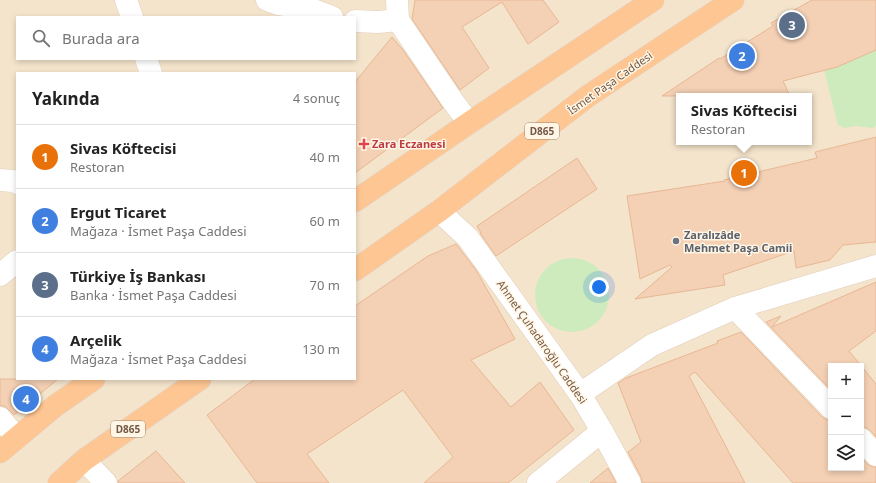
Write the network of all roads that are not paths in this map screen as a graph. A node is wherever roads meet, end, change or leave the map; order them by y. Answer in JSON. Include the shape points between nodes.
{"nodes":[{"id":1,"x":126,"y":0,"type":"edge"},
{"id":2,"x":267,"y":0,"type":"edge"},
{"id":3,"x":653,"y":0,"type":"edge"},
{"id":4,"x":733,"y":0,"type":"edge"},
{"id":5,"x":397,"y":10,"type":"edge"},
{"id":6,"x":132,"y":16,"type":"edge"},
{"id":7,"x":329,"y":16,"type":"edge"},
{"id":8,"x":356,"y":21,"type":"edge"},
{"id":9,"x":146,"y":60,"type":"edge"},
{"id":10,"x":151,"y":72,"type":"edge"},
{"id":11,"x":469,"y":123,"type":"junction"},
{"id":12,"x":0,"y":180,"type":"edge"},
{"id":13,"x":16,"y":183,"type":"edge"},
{"id":14,"x":356,"y":200,"type":"edge"},
{"id":15,"x":439,"y":211,"type":"junction"},
{"id":16,"x":16,"y":262,"type":"edge"},
{"id":17,"x":876,"y":266,"type":"edge"},
{"id":18,"x":356,"y":269,"type":"edge"},
{"id":19,"x":0,"y":276,"type":"edge"},
{"id":20,"x":735,"y":308,"type":"junction"},
{"id":21,"x":93,"y":380,"type":"edge"},
{"id":22,"x":199,"y":380,"type":"edge"},
{"id":23,"x":580,"y":394,"type":"junction"},
{"id":24,"x":828,"y":405,"type":"edge"},
{"id":25,"x":0,"y":418,"type":"edge"},
{"id":26,"x":602,"y":430,"type":"junction"},
{"id":27,"x":17,"y":438,"type":"junction"},
{"id":28,"x":864,"y":442,"type":"edge"},
{"id":29,"x":0,"y":452,"type":"edge"},
{"id":30,"x":876,"y":455,"type":"edge"},
{"id":31,"x":84,"y":460,"type":"junction"},
{"id":32,"x":59,"y":483,"type":"edge"},
{"id":33,"x":106,"y":483,"type":"edge"},
{"id":34,"x":538,"y":483,"type":"edge"},
{"id":35,"x":630,"y":483,"type":"edge"}],
"edges":[{"from":1,"to":6,"type":"street"},
{"from":2,"to":7,"type":"street","via":[[308,8]]},
{"from":3,"to":11,"type":"highway"},
{"from":4,"to":15,"type":"highway","name":"İsmet Paşa Caddesi","number":"D865","via":[[588,96]]},
{"from":5,"to":8,"type":"street","via":[[378,22]]},
{"from":5,"to":11,"type":"street"},
{"from":9,"to":10,"type":"street"},
{"from":11,"to":14,"type":"highway"},
{"from":12,"to":13,"type":"street"},
{"from":15,"to":18,"type":"highway","name":"İsmet Paşa Caddesi","number":"D865"},
{"from":15,"to":23,"type":"street","name":"Ahmet Çuhadaroğlu Caddesi","via":[[468,238]]},
{"from":16,"to":19,"type":"street"},
{"from":17,"to":20,"type":"street"},
{"from":20,"to":23,"type":"street","via":[[652,345]]},
{"from":20,"to":24,"type":"street"},
{"from":21,"to":27,"type":"highway","via":[[55,406]]},
{"from":22,"to":31,"type":"highway","number":"D865"},
{"from":23,"to":26,"type":"street","name":"Ahmet Çuhadaroğlu Caddesi"},
{"from":25,"to":27,"type":"street"},
{"from":26,"to":34,"type":"street"},
{"from":26,"to":35,"type":"street","name":"Ahmet Çuhadaroğlu Caddesi"},
{"from":27,"to":29,"type":"highway"},
{"from":28,"to":30,"type":"street"},
{"from":31,"to":32,"type":"highway","number":"D865"},
{"from":31,"to":33,"type":"street"}]}
